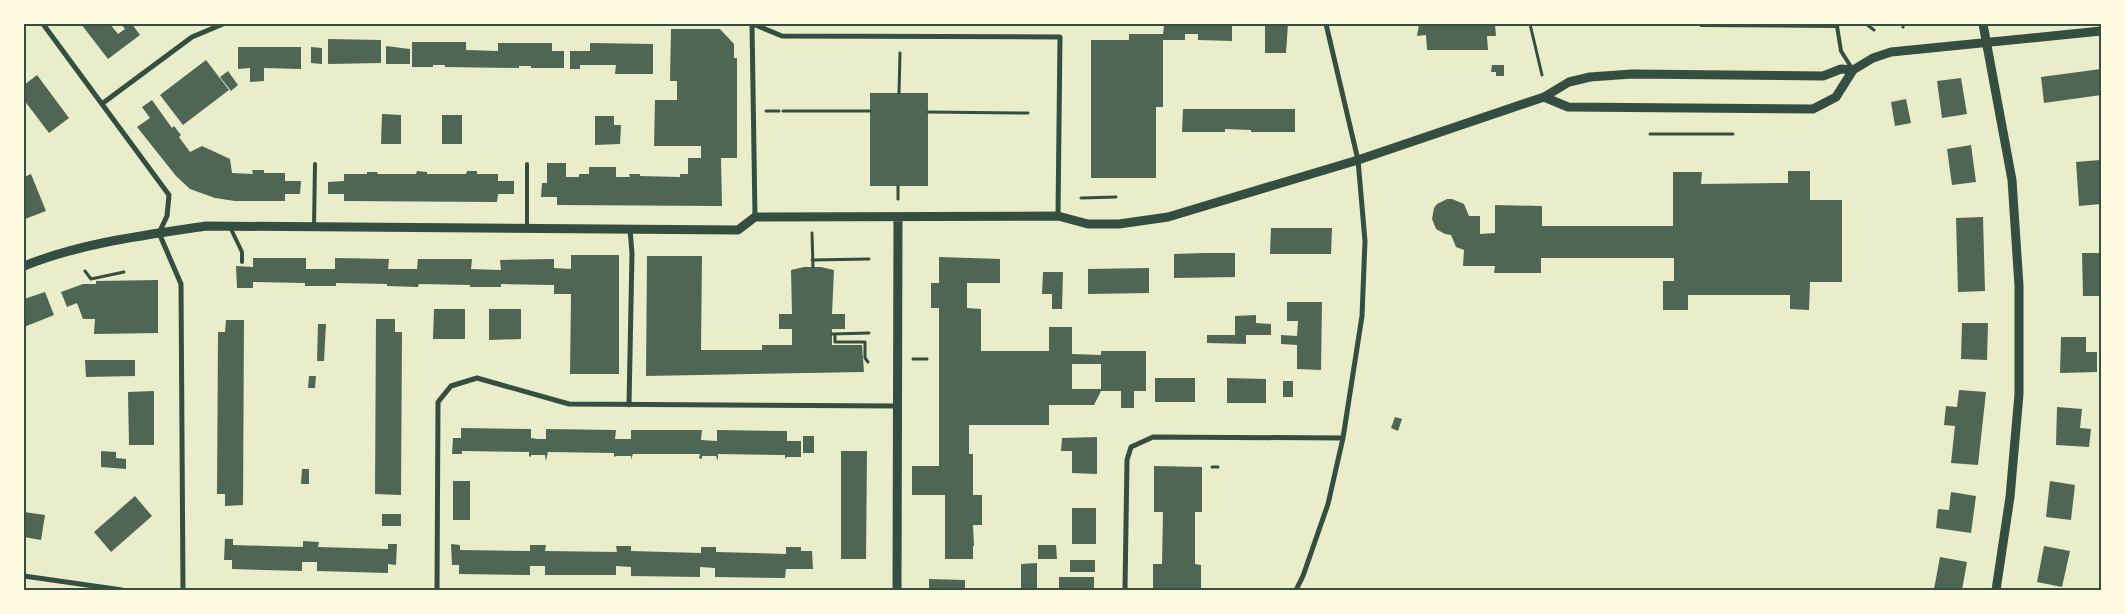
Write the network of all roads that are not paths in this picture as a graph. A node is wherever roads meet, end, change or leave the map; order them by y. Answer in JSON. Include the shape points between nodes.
{"nodes":[{"id":1,"x":44,"y":24,"type":"edge"},
{"id":2,"x":223,"y":24,"type":"edge"},
{"id":3,"x":752,"y":24,"type":"edge"},
{"id":4,"x":1326,"y":24,"type":"edge"},
{"id":5,"x":1983,"y":24,"type":"edge"},
{"id":6,"x":1701,"y":25,"type":"dead end"},
{"id":7,"x":2101,"y":31,"type":"edge"},
{"id":8,"x":1987,"y":43,"type":"junction"},
{"id":9,"x":1853,"y":70,"type":"junction"},
{"id":10,"x":1544,"y":97,"type":"junction"},
{"id":11,"x":103,"y":103,"type":"junction"},
{"id":12,"x":1358,"y":160,"type":"junction"},
{"id":13,"x":315,"y":164,"type":"dead end"},
{"id":14,"x":527,"y":164,"type":"dead end"},
{"id":15,"x":898,"y":216,"type":"junction"},
{"id":16,"x":1058,"y":216,"type":"junction"},
{"id":17,"x":755,"y":217,"type":"junction"},
{"id":18,"x":230,"y":227,"type":"junction"},
{"id":19,"x":314,"y":227,"type":"junction"},
{"id":20,"x":527,"y":228,"type":"junction"},
{"id":21,"x":630,"y":230,"type":"junction"},
{"id":22,"x":159,"y":233,"type":"junction"},
{"id":23,"x":242,"y":262,"type":"dead end"},
{"id":24,"x":24,"y":266,"type":"edge"},
{"id":25,"x":629,"y":405,"type":"junction"},
{"id":26,"x":897,"y":406,"type":"junction"},
{"id":27,"x":1343,"y":438,"type":"junction"},
{"id":28,"x":24,"y":576,"type":"edge"},
{"id":29,"x":122,"y":590,"type":"edge"},
{"id":30,"x":183,"y":590,"type":"edge"},
{"id":31,"x":437,"y":590,"type":"edge"},
{"id":32,"x":897,"y":590,"type":"edge"},
{"id":33,"x":1125,"y":590,"type":"edge"},
{"id":34,"x":1296,"y":590,"type":"edge"},
{"id":35,"x":1996,"y":590,"type":"edge"}],
"edges":[{"from":1,"to":11,"type":"street"},
{"from":2,"to":11,"type":"street","via":[[192,37]]},
{"from":3,"to":16,"type":"street","via":[[782,36],[1060,37]]},
{"from":3,"to":17,"type":"street"},
{"from":4,"to":12,"type":"street"},
{"from":5,"to":8,"type":"street"},
{"from":6,"to":9,"type":"lane","via":[[1837,26],[1841,51]]},
{"from":7,"to":8,"type":"street"},
{"from":8,"to":9,"type":"street","via":[[1892,52],[1873,58]]},
{"from":8,"to":35,"type":"street","via":[[2012,180],[2018,286],[2019,394],[2010,497]]},
{"from":9,"to":10,"type":"street","via":[[1841,69],[1824,76],[1632,74],[1590,77],[1569,82]]},
{"from":9,"to":10,"type":"street","via":[[1836,97],[1813,109],[1568,108]]},
{"from":10,"to":12,"type":"street"},
{"from":11,"to":22,"type":"street","via":[[169,195],[167,216]]},
{"from":12,"to":16,"type":"street","via":[[1168,217],[1119,224],[1088,224]]},
{"from":12,"to":27,"type":"street","via":[[1365,241],[1362,316]]},
{"from":13,"to":19,"type":"lane"},
{"from":14,"to":20,"type":"lane"},
{"from":15,"to":16,"type":"street"},
{"from":15,"to":17,"type":"street"},
{"from":15,"to":26,"type":"street"},
{"from":17,"to":21,"type":"street","via":[[738,230]]},
{"from":18,"to":19,"type":"street"},
{"from":18,"to":22,"type":"street","via":[[206,226]]},
{"from":18,"to":23,"type":"lane","via":[[242,252]]},
{"from":19,"to":20,"type":"street"},
{"from":20,"to":21,"type":"street"},
{"from":21,"to":25,"type":"street"},
{"from":22,"to":24,"type":"street","via":[[70,251]]},
{"from":22,"to":30,"type":"street","via":[[181,284]]},
{"from":25,"to":26,"type":"street"},
{"from":25,"to":31,"type":"street","via":[[569,404],[477,378],[450,386],[438,402]]},
{"from":26,"to":32,"type":"street"},
{"from":27,"to":33,"type":"street","via":[[1153,437],[1131,447],[1127,460]]},
{"from":27,"to":34,"type":"street","via":[[1328,504]]},
{"from":28,"to":29,"type":"street"}]}
